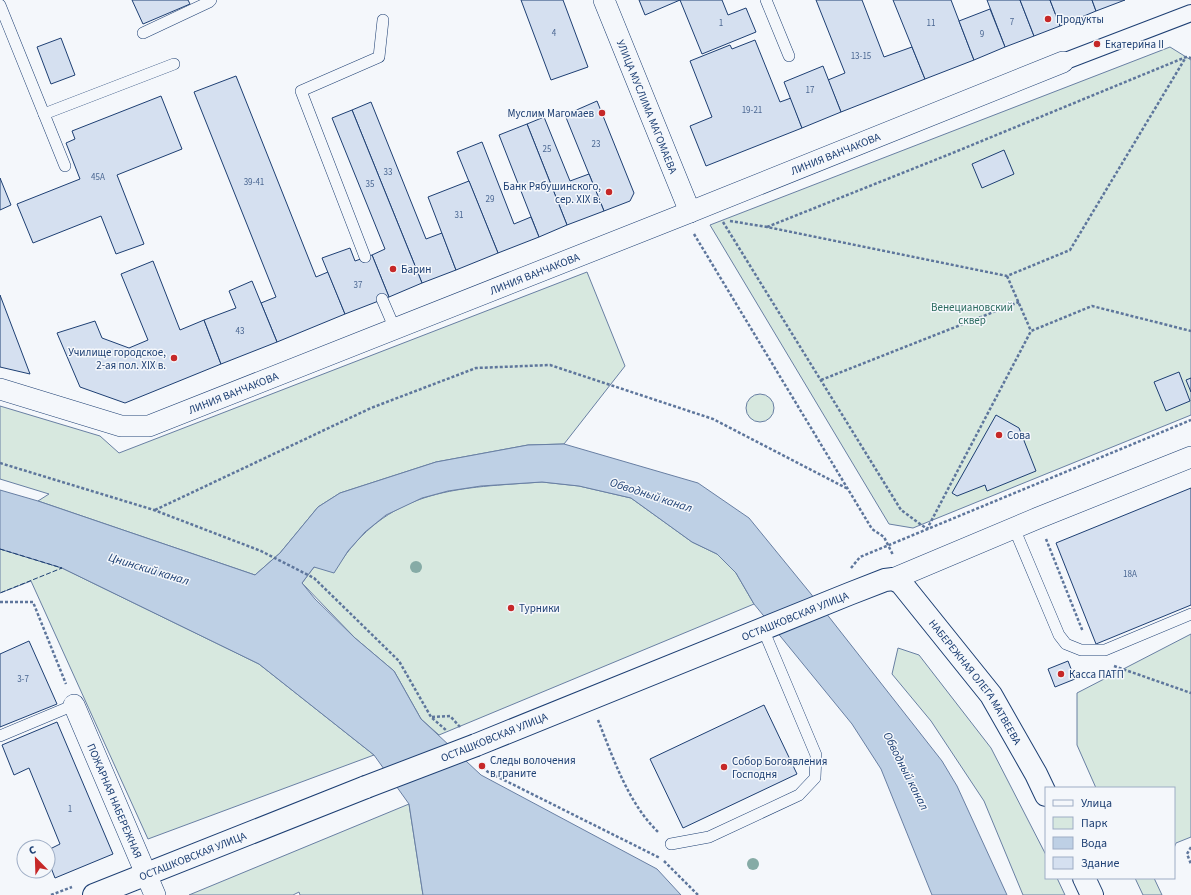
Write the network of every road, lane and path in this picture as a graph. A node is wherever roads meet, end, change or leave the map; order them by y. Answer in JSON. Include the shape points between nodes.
{"nodes":[{"id":1,"x":211,"y":0,"type":"edge"},
{"id":2,"x":604,"y":0,"type":"edge"},
{"id":3,"x":766,"y":0,"type":"edge"},
{"id":4,"x":0,"y":5,"type":"edge"},
{"id":5,"x":1191,"y":13,"type":"edge"},
{"id":6,"x":383,"y":20,"type":"dead end"},
{"id":7,"x":143,"y":33,"type":"dead end"},
{"id":8,"x":789,"y":56,"type":"dead end"},
{"id":9,"x":1186,"y":56,"type":"junction"},
{"id":10,"x":1191,"y":58,"type":"edge"},
{"id":11,"x":1063,"y":62,"type":"joint"},
{"id":12,"x":174,"y":64,"type":"dead end"},
{"id":13,"x":44,"y":114,"type":"junction"},
{"id":14,"x":65,"y":166,"type":"dead end"},
{"id":15,"x":690,"y":212,"type":"junction"},
{"id":16,"x":767,"y":227,"type":"junction"},
{"id":17,"x":365,"y":257,"type":"dead end"},
{"id":18,"x":1007,"y":276,"type":"junction"},
{"id":19,"x":382,"y":299,"type":"dead end"},
{"id":20,"x":1019,"y":302,"type":"junction"},
{"id":21,"x":395,"y":329,"type":"junction"},
{"id":22,"x":1031,"y":331,"type":"junction"},
{"id":23,"x":1191,"y":331,"type":"edge"},
{"id":24,"x":821,"y":380,"type":"junction"},
{"id":25,"x":0,"y":389,"type":"edge"},
{"id":26,"x":1191,"y":420,"type":"edge"},
{"id":27,"x":1191,"y":457,"type":"edge"},
{"id":28,"x":0,"y":463,"type":"edge"},
{"id":29,"x":848,"y":490,"type":"junction"},
{"id":30,"x":154,"y":510,"type":"junction"},
{"id":31,"x":1038,"y":518,"type":"junction"},
{"id":32,"x":927,"y":528,"type":"junction"},
{"id":33,"x":1014,"y":528,"type":"junction"},
{"id":34,"x":888,"y":545,"type":"junction"},
{"id":35,"x":899,"y":576,"type":"junction"},
{"id":36,"x":314,"y":578,"type":"dead end"},
{"id":37,"x":0,"y":602,"type":"edge"},
{"id":38,"x":1191,"y":614,"type":"edge"},
{"id":39,"x":763,"y":629,"type":"junction"},
{"id":40,"x":1091,"y":650,"type":"junction"},
{"id":41,"x":1191,"y":693,"type":"edge"},
{"id":42,"x":74,"y":706,"type":"junction"},
{"id":43,"x":450,"y":716,"type":"dead end"},
{"id":44,"x":431,"y":717,"type":"dead end"},
{"id":45,"x":602,"y":731,"type":"dead end"},
{"id":46,"x":0,"y":736,"type":"edge"},
{"id":47,"x":1045,"y":792,"type":"edge"},
{"id":48,"x":672,"y":844,"type":"joint"},
{"id":49,"x":1191,"y":847,"type":"edge"},
{"id":50,"x":663,"y":860,"type":"dead end"},
{"id":51,"x":1191,"y":864,"type":"edge"},
{"id":52,"x":147,"y":875,"type":"junction"},
{"id":53,"x":1084,"y":879,"type":"edge"},
{"id":54,"x":94,"y":895,"type":"edge"},
{"id":55,"x":155,"y":895,"type":"edge"},
{"id":56,"x":698,"y":895,"type":"edge"},
{"id":57,"x":1092,"y":895,"type":"edge"}],
"edges":[{"from":1,"to":7,"type":"lane"},
{"from":2,"to":15,"type":"street","name":"УЛИЦА МУСЛИМА МАГОМАЕВА"},
{"from":3,"to":8,"type":"lane"},
{"from":4,"to":13,"type":"lane"},
{"from":5,"to":11,"type":"street"},
{"from":6,"to":17,"type":"lane","via":[[379,57],[301,91]]},
{"from":9,"to":10,"type":"path"},
{"from":9,"to":16,"type":"path","via":[[969,147]]},
{"from":9,"to":18,"type":"path","via":[[1070,250]]},
{"from":11,"to":15,"type":"street","name":"ЛИНИЯ ВАНЧАКОВА"},
{"from":12,"to":13,"type":"lane"},
{"from":13,"to":14,"type":"lane"},
{"from":15,"to":21,"type":"street","name":"ЛИНИЯ ВАНЧАКОВА"},
{"from":15,"to":29,"type":"path","via":[[690,227]]},
{"from":16,"to":18,"type":"path"},
{"from":16,"to":24,"type":"path","via":[[722,220]]},
{"from":18,"to":20,"type":"path"},
{"from":19,"to":21,"type":"lane"},
{"from":20,"to":22,"type":"path"},
{"from":20,"to":24,"type":"path"},
{"from":21,"to":25,"type":"street","name":"ЛИНИЯ ВАНЧАКОВА","via":[[149,426],[122,426]]},
{"from":22,"to":23,"type":"path","via":[[1092,306]]},
{"from":22,"to":32,"type":"path"},
{"from":24,"to":32,"type":"path","via":[[901,510]]},
{"from":26,"to":32,"type":"path"},
{"from":27,"to":31,"type":"street"},
{"from":28,"to":30,"type":"path"},
{"from":29,"to":30,"type":"path","via":[[712,419],[550,365],[476,368],[371,408]]},
{"from":29,"to":34,"type":"path","via":[[872,529],[884,537]]},
{"from":30,"to":36,"type":"path","via":[[261,551]]},
{"from":31,"to":33,"type":"street"},
{"from":31,"to":40,"type":"path"},
{"from":32,"to":34,"type":"path"},
{"from":33,"to":35,"type":"street"},
{"from":33,"to":40,"type":"lane","via":[[1059,635],[1066,644],[1082,650]]},
{"from":34,"to":35,"type":"path"},
{"from":35,"to":39,"type":"street","name":"ОСТАШКОВСКАЯ УЛИЦА"},
{"from":35,"to":47,"type":"street","name":"НАБЕРЕЖНАЯ ОЛЕГА МАТВЕЕВА","via":[[901,583],[991,695]]},
{"from":37,"to":42,"type":"path","via":[[33,602]]},
{"from":38,"to":40,"type":"lane","via":[[1105,650]]},
{"from":39,"to":48,"type":"lane","via":[[816,755],[815,778],[799,795],[709,837]]},
{"from":39,"to":52,"type":"street","name":"ОСТАШКОВСКАЯ УЛИЦА","bridge":true},
{"from":40,"to":41,"type":"path","via":[[1098,661]]},
{"from":42,"to":46,"type":"lane"},
{"from":42,"to":52,"type":"street","name":"ПОЖАРНАЯ НАБЕРЕЖНАЯ"},
{"from":43,"to":44,"type":"path"},
{"from":45,"to":48,"type":"path","via":[[629,793],[651,824]]},
{"from":49,"to":51,"type":"path","via":[[1187,854]]},
{"from":50,"to":56,"type":"path"},
{"from":52,"to":54,"type":"street","name":"ОСТАШКОВСКАЯ УЛИЦА"},
{"from":52,"to":55,"type":"street","name":"ПОЖАРНАЯ НАБЕРЕЖНАЯ"},
{"from":53,"to":57,"type":"street"}]}
